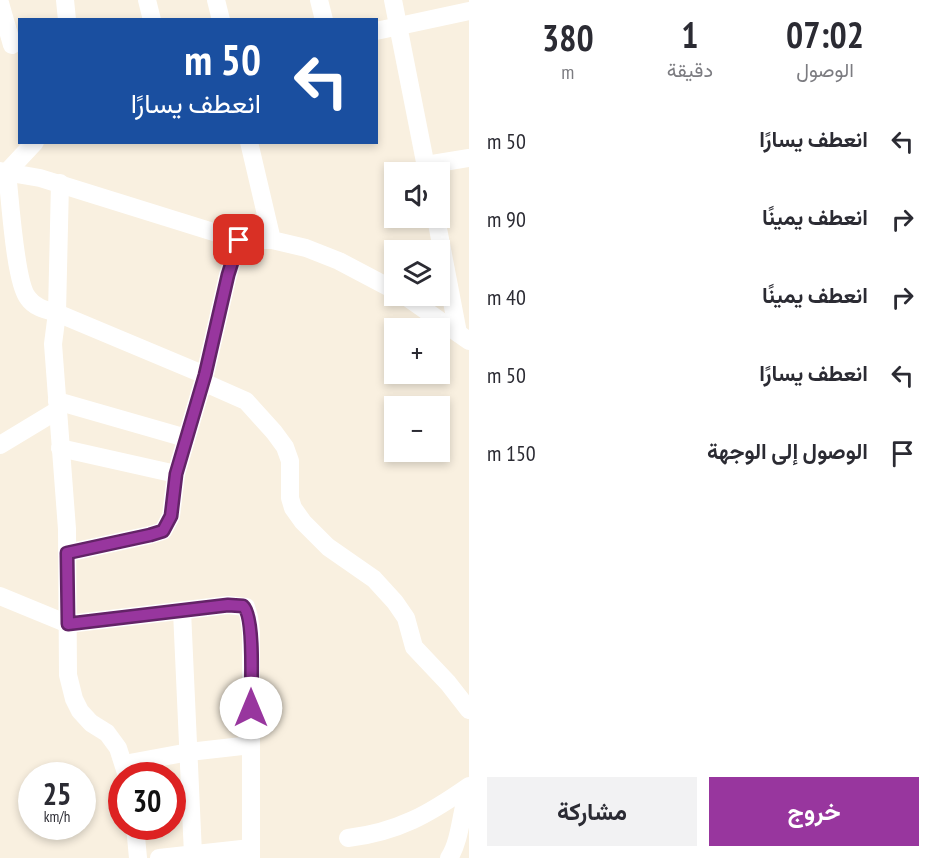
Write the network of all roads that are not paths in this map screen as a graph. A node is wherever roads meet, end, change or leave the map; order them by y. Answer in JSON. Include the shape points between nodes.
{"nodes":[{"id":1,"x":65,"y":0,"type":"edge"},
{"id":2,"x":147,"y":0,"type":"edge"},
{"id":3,"x":216,"y":0,"type":"edge"},
{"id":4,"x":319,"y":0,"type":"edge"},
{"id":5,"x":393,"y":0,"type":"edge"},
{"id":6,"x":0,"y":3,"type":"edge"},
{"id":7,"x":469,"y":11,"type":"edge"},
{"id":8,"x":67,"y":18,"type":"edge"},
{"id":9,"x":152,"y":18,"type":"edge"},
{"id":10,"x":220,"y":18,"type":"edge"},
{"id":11,"x":324,"y":18,"type":"edge"},
{"id":12,"x":399,"y":26,"type":"junction"},
{"id":13,"x":378,"y":31,"type":"edge"},
{"id":14,"x":11,"y":46,"type":"edge"},
{"id":15,"x":33,"y":144,"type":"edge"},
{"id":16,"x":249,"y":144,"type":"edge"},
{"id":17,"x":469,"y":158,"type":"edge"},
{"id":18,"x":425,"y":162,"type":"edge"},
{"id":19,"x":450,"y":163,"type":"edge"},
{"id":20,"x":4,"y":172,"type":"edge"},
{"id":21,"x":60,"y":183,"type":"junction"},
{"id":22,"x":438,"y":228,"type":"edge"},
{"id":23,"x":239,"y":240,"type":"junction"},
{"id":24,"x":272,"y":240,"type":"junction"},
{"id":25,"x":384,"y":285,"type":"edge"},
{"id":26,"x":419,"y":306,"type":"edge"},
{"id":27,"x":57,"y":313,"type":"junction"},
{"id":28,"x":464,"y":337,"type":"edge"},
{"id":29,"x":204,"y":378,"type":"junction"},
{"id":30,"x":57,"y":406,"type":"junction"},
{"id":31,"x":186,"y":438,"type":"junction"},
{"id":32,"x":0,"y":445,"type":"edge"},
{"id":33,"x":60,"y":448,"type":"junction"},
{"id":34,"x":176,"y":474,"type":"junction"},
{"id":35,"x":67,"y":553,"type":"junction"},
{"id":36,"x":0,"y":596,"type":"edge"},
{"id":37,"x":182,"y":611,"type":"junction"},
{"id":38,"x":68,"y":624,"type":"junction"},
{"id":39,"x":469,"y":710,"type":"edge"},
{"id":40,"x":251,"y":745,"type":"junction"},
{"id":41,"x":189,"y":752,"type":"junction"},
{"id":42,"x":123,"y":762,"type":"edge"},
{"id":43,"x":154,"y":762,"type":"edge"},
{"id":44,"x":469,"y":787,"type":"edge"},
{"id":45,"x":348,"y":838,"type":"dead end"},
{"id":46,"x":136,"y":840,"type":"edge"},
{"id":47,"x":251,"y":853,"type":"edge"},
{"id":48,"x":193,"y":854,"type":"junction"},
{"id":49,"x":138,"y":858,"type":"edge"},
{"id":50,"x":159,"y":858,"type":"edge"},
{"id":51,"x":449,"y":858,"type":"edge"}],
"edges":[{"from":1,"to":8,"type":"street"},
{"from":2,"to":9,"type":"street"},
{"from":3,"to":10,"type":"street"},
{"from":4,"to":11,"type":"street"},
{"from":5,"to":12,"type":"street"},
{"from":6,"to":14,"type":"street"},
{"from":7,"to":12,"type":"street"},
{"from":12,"to":13,"type":"street"},
{"from":12,"to":18,"type":"street"},
{"from":15,"to":20,"type":"street"},
{"from":16,"to":24,"type":"street"},
{"from":17,"to":19,"type":"street"},
{"from":20,"to":21,"type":"street"},
{"from":20,"to":27,"type":"street","via":[[22,287],[33,304]]},
{"from":21,"to":23,"type":"street"},
{"from":21,"to":27,"type":"street"},
{"from":22,"to":28,"type":"street"},
{"from":23,"to":24,"type":"street"},
{"from":23,"to":29,"type":"street"},
{"from":24,"to":25,"type":"street","via":[[339,261]]},
{"from":26,"to":28,"type":"street"},
{"from":27,"to":29,"type":"street"},
{"from":27,"to":30,"type":"street","via":[[53,344]]},
{"from":29,"to":31,"type":"street"},
{"from":29,"to":39,"type":"street","via":[[246,401],[274,432],[290,461],[293,508],[328,547],[374,579],[395,602],[406,618],[414,647]]},
{"from":30,"to":31,"type":"street"},
{"from":30,"to":32,"type":"street"},
{"from":30,"to":33,"type":"street"},
{"from":31,"to":34,"type":"street"},
{"from":33,"to":34,"type":"street"},
{"from":33,"to":35,"type":"street"},
{"from":34,"to":35,"type":"street","via":[[171,516],[163,531]]},
{"from":35,"to":38,"type":"street"},
{"from":36,"to":38,"type":"street"},
{"from":37,"to":38,"type":"street"},
{"from":37,"to":40,"type":"street","via":[[238,605],[248,611]]},
{"from":37,"to":41,"type":"street"},
{"from":38,"to":42,"type":"street","via":[[68,675],[74,699],[91,723],[107,733]]},
{"from":40,"to":41,"type":"street"},
{"from":40,"to":47,"type":"street"},
{"from":41,"to":43,"type":"street"},
{"from":41,"to":48,"type":"street"},
{"from":44,"to":45,"type":"street","via":[[415,820]]},
{"from":44,"to":51,"type":"street"},
{"from":46,"to":49,"type":"street"},
{"from":47,"to":48,"type":"street"},
{"from":48,"to":50,"type":"street"}]}
